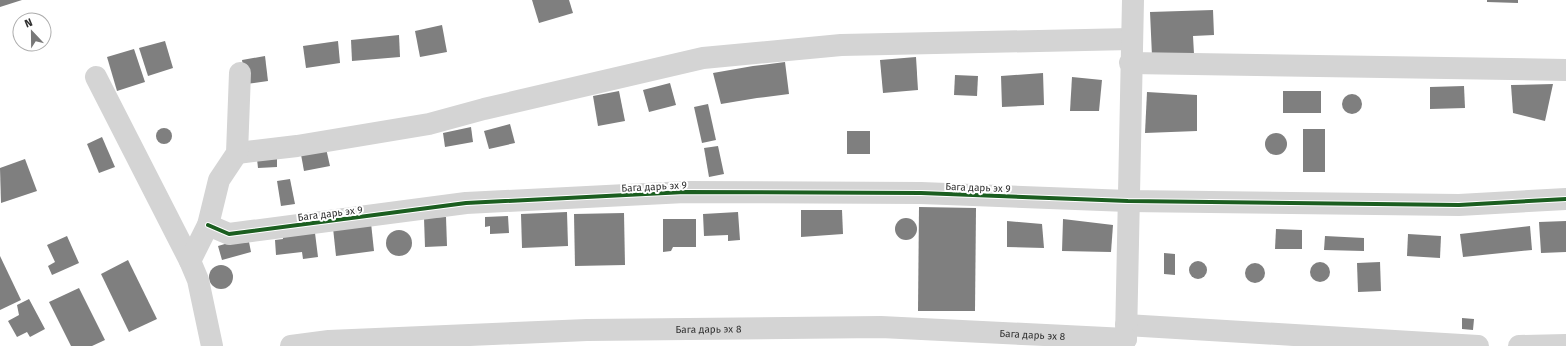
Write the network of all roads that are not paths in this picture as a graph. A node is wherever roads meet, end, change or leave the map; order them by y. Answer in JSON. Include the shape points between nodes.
{"nodes":[{"id":1,"x":1133,"y":0,"type":"edge"},
{"id":2,"x":1131,"y":39,"type":"junction"},
{"id":3,"x":1130,"y":63,"type":"junction"},
{"id":4,"x":1566,"y":70,"type":"edge"},
{"id":5,"x":240,"y":72,"type":"dead end"},
{"id":6,"x":96,"y":77,"type":"dead end"},
{"id":7,"x":237,"y":153,"type":"junction"},
{"id":8,"x":1566,"y":199,"type":"edge"},
{"id":9,"x":1128,"y":200,"type":"junction"},
{"id":10,"x":208,"y":224,"type":"junction"},
{"id":11,"x":190,"y":261,"type":"junction"},
{"id":12,"x":1126,"y":337,"type":"edge"},
{"id":13,"x":1566,"y":345,"type":"edge"},
{"id":14,"x":212,"y":346,"type":"edge"},
{"id":15,"x":291,"y":346,"type":"edge"},
{"id":16,"x":1478,"y":346,"type":"edge"},
{"id":17,"x":1519,"y":346,"type":"edge"}],
"edges":[{"from":1,"to":2,"type":"street"},
{"from":2,"to":3,"type":"street"},
{"from":2,"to":7,"type":"street","via":[[841,45],[703,58],[429,124],[297,146]]},
{"from":3,"to":4,"type":"street"},
{"from":3,"to":9,"type":"street"},
{"from":5,"to":7,"type":"street"},
{"from":6,"to":11,"type":"street"},
{"from":7,"to":10,"type":"street","via":[[219,180]]},
{"from":8,"to":9,"type":"street","name":"Бага дарь эх 9","via":[[1459,205]]},
{"from":9,"to":10,"type":"street","name":"Бага дарь эх 9","via":[[921,193],[685,192],[466,203],[229,234]]},
{"from":9,"to":12,"type":"street"},
{"from":10,"to":11,"type":"street"},
{"from":11,"to":14,"type":"street","via":[[198,280]]},
{"from":12,"to":15,"type":"street","name":"Бага дарь эх 8","via":[[881,327],[587,330],[329,341]]},
{"from":12,"to":16,"type":"street","name":"Бага дарь эх 8"},
{"from":13,"to":17,"type":"street"}]}
